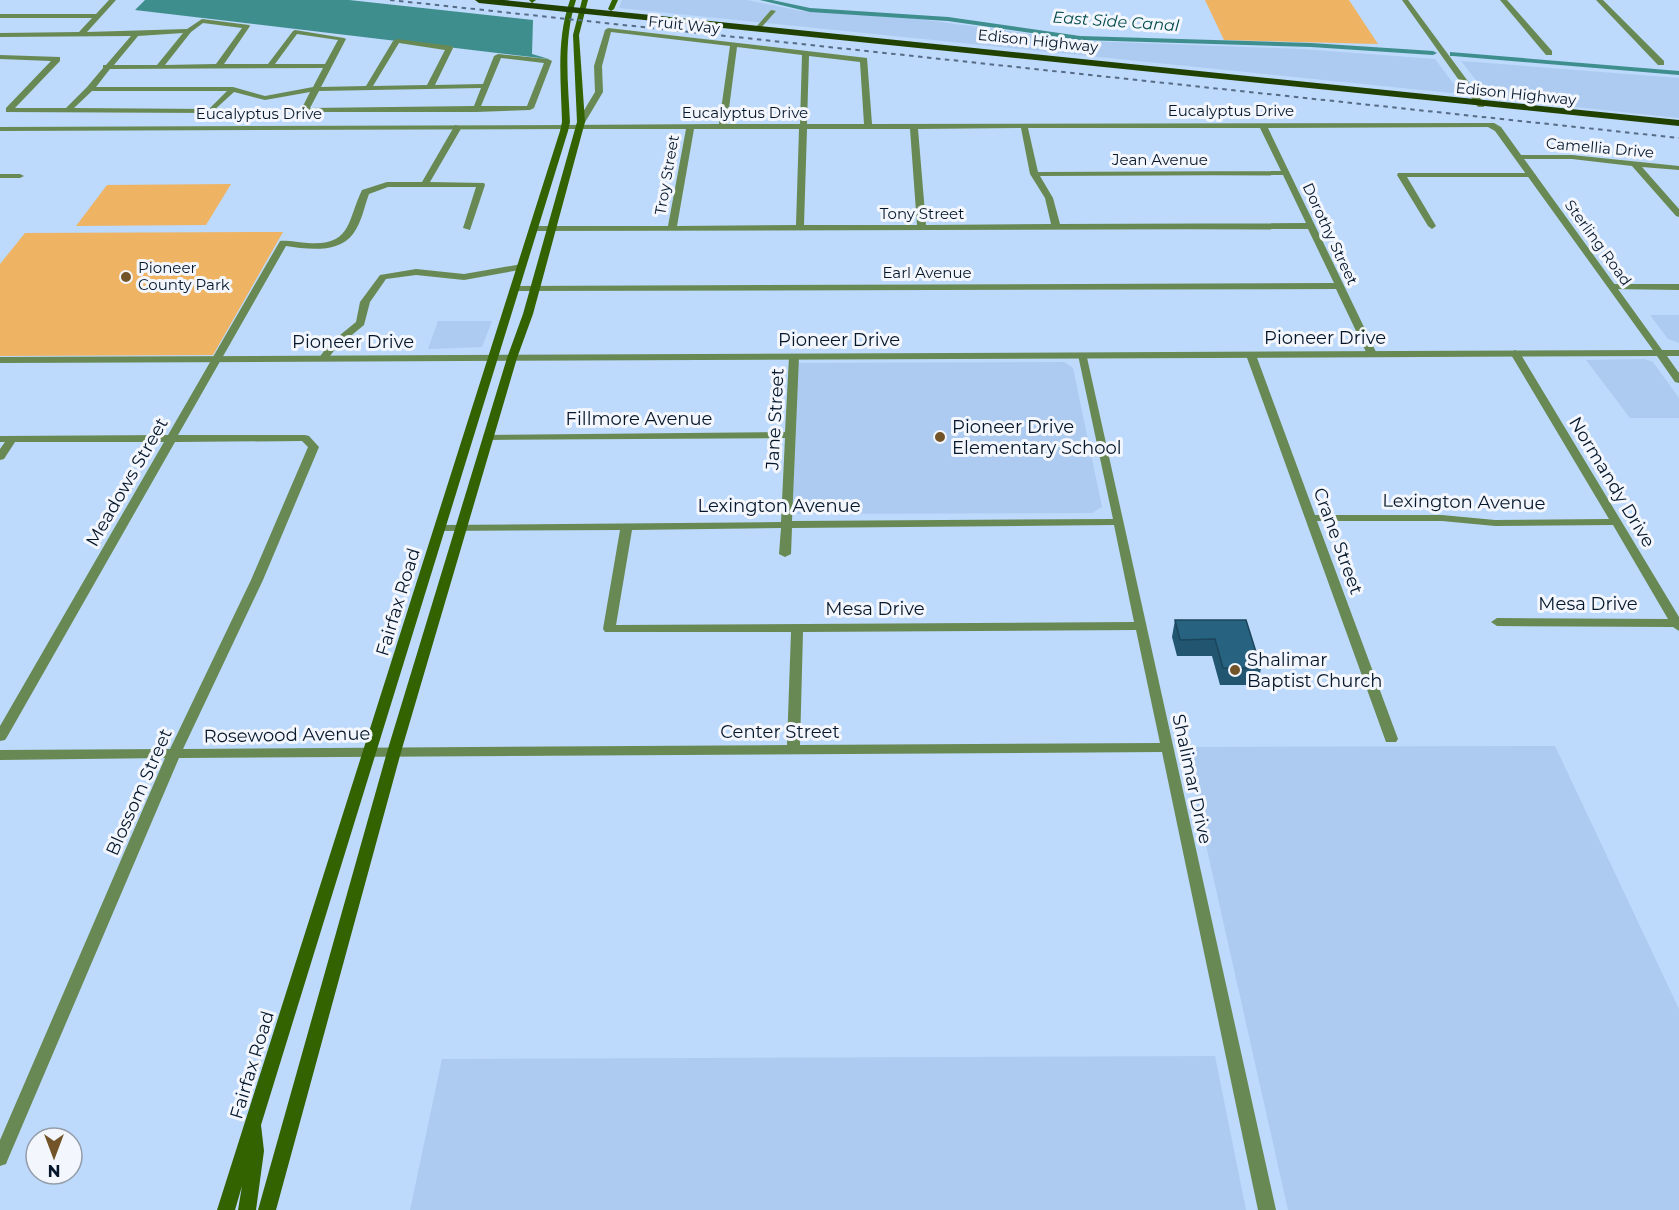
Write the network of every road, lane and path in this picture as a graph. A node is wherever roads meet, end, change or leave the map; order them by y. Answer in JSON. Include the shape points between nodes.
{"nodes":[{"id":1,"x":113,"y":0,"type":"edge"},
{"id":2,"x":479,"y":0,"type":"edge"},
{"id":3,"x":529,"y":0,"type":"edge"},
{"id":4,"x":573,"y":0,"type":"edge"},
{"id":5,"x":585,"y":0,"type":"edge"},
{"id":6,"x":1405,"y":0,"type":"edge"},
{"id":7,"x":1503,"y":0,"type":"edge"},
{"id":8,"x":1599,"y":0,"type":"edge"},
{"id":9,"x":613,"y":4,"type":"edge"},
{"id":10,"x":773,"y":12,"type":"dead end"},
{"id":11,"x":0,"y":16,"type":"edge"},
{"id":12,"x":98,"y":16,"type":"junction"},
{"id":13,"x":759,"y":27,"type":"junction"},
{"id":14,"x":189,"y":31,"type":"junction"},
{"id":15,"x":0,"y":34,"type":"edge"},
{"id":16,"x":81,"y":34,"type":"junction"},
{"id":17,"x":136,"y":34,"type":"junction"},
{"id":18,"x":734,"y":44,"type":"junction"},
{"id":19,"x":806,"y":52,"type":"junction"},
{"id":20,"x":1549,"y":53,"type":"dead end"},
{"id":21,"x":0,"y":57,"type":"edge"},
{"id":22,"x":1661,"y":63,"type":"dead end"},
{"id":23,"x":160,"y":66,"type":"junction"},
{"id":24,"x":270,"y":66,"type":"junction"},
{"id":25,"x":327,"y":66,"type":"junction"},
{"id":26,"x":106,"y":67,"type":"junction"},
{"id":27,"x":218,"y":67,"type":"junction"},
{"id":28,"x":484,"y":86,"type":"junction"},
{"id":29,"x":430,"y":87,"type":"junction"},
{"id":30,"x":317,"y":88,"type":"junction"},
{"id":31,"x":368,"y":88,"type":"junction"},
{"id":32,"x":233,"y":89,"type":"junction"},
{"id":33,"x":90,"y":90,"type":"junction"},
{"id":34,"x":1479,"y":103,"type":"junction"},
{"id":35,"x":476,"y":110,"type":"junction"},
{"id":36,"x":67,"y":111,"type":"junction"},
{"id":37,"x":580,"y":124,"type":"junction"},
{"id":38,"x":1679,"y":124,"type":"edge"},
{"id":39,"x":1263,"y":125,"type":"junction"},
{"id":40,"x":1491,"y":125,"type":"joint"},
{"id":41,"x":804,"y":126,"type":"junction"},
{"id":42,"x":868,"y":126,"type":"junction"},
{"id":43,"x":914,"y":126,"type":"junction"},
{"id":44,"x":1024,"y":126,"type":"junction"},
{"id":45,"x":565,"y":127,"type":"junction"},
{"id":46,"x":690,"y":127,"type":"junction"},
{"id":47,"x":723,"y":127,"type":"junction"},
{"id":48,"x":458,"y":128,"type":"junction"},
{"id":49,"x":0,"y":129,"type":"edge"},
{"id":50,"x":1518,"y":157,"type":"junction"},
{"id":51,"x":1634,"y":163,"type":"junction"},
{"id":52,"x":1679,"y":168,"type":"edge"},
{"id":53,"x":1286,"y":173,"type":"junction"},
{"id":54,"x":1034,"y":174,"type":"junction"},
{"id":55,"x":1532,"y":175,"type":"junction"},
{"id":56,"x":0,"y":176,"type":"edge"},
{"id":57,"x":20,"y":176,"type":"dead end"},
{"id":58,"x":424,"y":185,"type":"junction"},
{"id":59,"x":1679,"y":214,"type":"edge"},
{"id":60,"x":1311,"y":226,"type":"junction"},
{"id":61,"x":1432,"y":226,"type":"dead end"},
{"id":62,"x":1056,"y":227,"type":"junction"},
{"id":63,"x":467,"y":228,"type":"dead end"},
{"id":64,"x":800,"y":228,"type":"junction"},
{"id":65,"x":922,"y":228,"type":"junction"},
{"id":66,"x":534,"y":229,"type":"junction"},
{"id":67,"x":551,"y":229,"type":"junction"},
{"id":68,"x":672,"y":229,"type":"junction"},
{"id":69,"x":522,"y":267,"type":"junction"},
{"id":70,"x":1340,"y":286,"type":"junction"},
{"id":71,"x":1679,"y":286,"type":"edge"},
{"id":72,"x":1614,"y":287,"type":"junction"},
{"id":73,"x":515,"y":289,"type":"junction"},
{"id":74,"x":535,"y":290,"type":"junction"},
{"id":75,"x":1515,"y":353,"type":"junction"},
{"id":76,"x":1659,"y":353,"type":"junction"},
{"id":77,"x":1679,"y":353,"type":"edge"},
{"id":78,"x":1372,"y":354,"type":"junction"},
{"id":79,"x":1083,"y":355,"type":"junction"},
{"id":80,"x":1251,"y":355,"type":"junction"},
{"id":81,"x":494,"y":357,"type":"junction"},
{"id":82,"x":794,"y":357,"type":"junction"},
{"id":83,"x":324,"y":358,"type":"junction"},
{"id":84,"x":512,"y":358,"type":"junction"},
{"id":85,"x":219,"y":359,"type":"junction"},
{"id":86,"x":0,"y":360,"type":"edge"},
{"id":87,"x":1679,"y":380,"type":"edge"},
{"id":88,"x":790,"y":435,"type":"junction"},
{"id":89,"x":488,"y":437,"type":"junction"},
{"id":90,"x":0,"y":438,"type":"edge"},
{"id":91,"x":13,"y":438,"type":"junction"},
{"id":92,"x":173,"y":438,"type":"junction"},
{"id":93,"x":0,"y":457,"type":"edge"},
{"id":94,"x":1311,"y":518,"type":"junction"},
{"id":95,"x":1119,"y":522,"type":"junction"},
{"id":96,"x":1617,"y":522,"type":"junction"},
{"id":97,"x":786,"y":524,"type":"junction"},
{"id":98,"x":627,"y":525,"type":"junction"},
{"id":99,"x":440,"y":528,"type":"junction"},
{"id":100,"x":461,"y":528,"type":"junction"},
{"id":101,"x":785,"y":554,"type":"dead end"},
{"id":102,"x":1497,"y":622,"type":"dead end"},
{"id":103,"x":1678,"y":624,"type":"edge"},
{"id":104,"x":1140,"y":626,"type":"junction"},
{"id":105,"x":797,"y":628,"type":"junction"},
{"id":106,"x":0,"y":737,"type":"edge"},
{"id":107,"x":1391,"y":739,"type":"dead end"},
{"id":108,"x":1166,"y":747,"type":"junction"},
{"id":109,"x":793,"y":750,"type":"junction"},
{"id":110,"x":370,"y":752,"type":"junction"},
{"id":111,"x":394,"y":752,"type":"junction"},
{"id":112,"x":174,"y":754,"type":"junction"},
{"id":113,"x":0,"y":755,"type":"edge"},
{"id":114,"x":254,"y":1121,"type":"junction"},
{"id":115,"x":0,"y":1159,"type":"edge"},
{"id":116,"x":226,"y":1210,"type":"edge"},
{"id":117,"x":247,"y":1210,"type":"edge"},
{"id":118,"x":267,"y":1210,"type":"edge"},
{"id":119,"x":1267,"y":1210,"type":"edge"}],
"edges":[{"from":1,"to":12,"type":"street"},
{"from":2,"to":13,"type":"main road","name":"Edison Highway"},
{"from":3,"to":9,"type":"main road","name":"Edison Highway"},
{"from":4,"to":45,"type":"main road","name":"Fairfax Road","via":[[564,34]]},
{"from":5,"to":37,"type":"main road","via":[[576,34]]},
{"from":6,"to":34,"type":"street"},
{"from":7,"to":20,"type":"street"},
{"from":8,"to":22,"type":"street"},
{"from":9,"to":13,"type":"main road","name":"Edison Highway"},
{"from":10,"to":13,"type":"street"},
{"from":11,"to":12,"type":"street"},
{"from":12,"to":16,"type":"street"},
{"from":13,"to":34,"type":"main road","name":"Edison Highway"},
{"from":14,"to":17,"type":"street"},
{"from":14,"to":23,"type":"street"},
{"from":14,"to":27,"type":"street","via":[[202,21],[247,26]]},
{"from":15,"to":16,"type":"street"},
{"from":16,"to":17,"type":"street"},
{"from":17,"to":26,"type":"street"},
{"from":18,"to":19,"type":"street","name":"Fruit Way"},
{"from":18,"to":37,"type":"street","name":"Fruit Way","via":[[608,30],[598,66],[599,92]]},
{"from":18,"to":47,"type":"street"},
{"from":19,"to":41,"type":"street"},
{"from":19,"to":42,"type":"street","name":"Fruit Way","via":[[866,62]]},
{"from":21,"to":36,"type":"street","via":[[57,58],[9,110]]},
{"from":23,"to":26,"type":"street"},
{"from":23,"to":27,"type":"street"},
{"from":24,"to":25,"type":"street"},
{"from":24,"to":25,"type":"street","via":[[295,32],[342,39]]},
{"from":24,"to":27,"type":"street"},
{"from":25,"to":30,"type":"street"},
{"from":26,"to":33,"type":"street"},
{"from":28,"to":29,"type":"street"},
{"from":28,"to":35,"type":"street"},
{"from":28,"to":35,"type":"street","via":[[498,56],[548,61],[530,108]]},
{"from":29,"to":31,"type":"street"},
{"from":29,"to":31,"type":"street","via":[[449,48],[397,41]]},
{"from":30,"to":31,"type":"street"},
{"from":30,"to":32,"type":"street","via":[[265,98]]},
{"from":30,"to":35,"type":"street","via":[[305,110]]},
{"from":32,"to":33,"type":"street"},
{"from":32,"to":36,"type":"street","via":[[212,111]]},
{"from":33,"to":36,"type":"street"},
{"from":34,"to":38,"type":"main road","name":"Edison Highway"},
{"from":37,"to":45,"type":"street","name":"Eucalyptus Drive"},
{"from":37,"to":46,"type":"street","name":"Eucalyptus Drive"},
{"from":37,"to":67,"type":"main road"},
{"from":39,"to":40,"type":"street","name":"Eucalyptus Drive"},
{"from":39,"to":44,"type":"street","name":"Eucalyptus Drive"},
{"from":39,"to":53,"type":"street","name":"Dorothy Street"},
{"from":40,"to":50,"type":"street","name":"Sterling Road"},
{"from":41,"to":42,"type":"street","name":"Eucalyptus Drive"},
{"from":41,"to":47,"type":"street","name":"Eucalyptus Drive"},
{"from":41,"to":64,"type":"street"},
{"from":42,"to":43,"type":"street","name":"Eucalyptus Drive"},
{"from":43,"to":44,"type":"street","name":"Eucalyptus Drive"},
{"from":43,"to":65,"type":"street"},
{"from":44,"to":54,"type":"street"},
{"from":45,"to":48,"type":"street","name":"Eucalyptus Drive"},
{"from":45,"to":66,"type":"main road","name":"Fairfax Road"},
{"from":46,"to":47,"type":"street","name":"Eucalyptus Drive"},
{"from":46,"to":68,"type":"street","name":"Troy Street"},
{"from":48,"to":49,"type":"street","name":"Eucalyptus Drive"},
{"from":48,"to":58,"type":"street"},
{"from":50,"to":51,"type":"street","name":"Camellia Drive"},
{"from":50,"to":55,"type":"street","name":"Sterling Road"},
{"from":51,"to":52,"type":"street","name":"Camellia Drive"},
{"from":51,"to":59,"type":"street"},
{"from":53,"to":54,"type":"street","name":"Jean Avenue"},
{"from":53,"to":60,"type":"street","name":"Dorothy Street"},
{"from":54,"to":62,"type":"street","via":[[1049,198]]},
{"from":55,"to":61,"type":"street","via":[[1401,175]]},
{"from":55,"to":72,"type":"street","name":"Sterling Road"},
{"from":56,"to":57,"type":"street"},
{"from":58,"to":63,"type":"street","via":[[481,185]]},
{"from":58,"to":85,"type":"street","name":"Meadows Street","via":[[374,186],[365,192],[350,232],[333,244],[283,243]]},
{"from":60,"to":62,"type":"street","name":"Tony Street"},
{"from":60,"to":70,"type":"street","name":"Dorothy Street"},
{"from":62,"to":65,"type":"street","name":"Tony Street"},
{"from":64,"to":65,"type":"street","name":"Tony Street"},
{"from":64,"to":68,"type":"street","name":"Tony Street"},
{"from":66,"to":67,"type":"street","name":"Tony Street"},
{"from":66,"to":69,"type":"main road","name":"Fairfax Road"},
{"from":67,"to":68,"type":"street","name":"Tony Street"},
{"from":67,"to":74,"type":"main road"},
{"from":69,"to":73,"type":"main road","name":"Fairfax Road"},
{"from":69,"to":83,"type":"street","via":[[464,277],[416,272],[383,277],[365,302],[361,323],[332,346]]},
{"from":70,"to":74,"type":"street","name":"Earl Avenue"},
{"from":70,"to":78,"type":"street","name":"Dorothy Street"},
{"from":71,"to":72,"type":"street"},
{"from":72,"to":76,"type":"street","name":"Sterling Road"},
{"from":73,"to":74,"type":"street","name":"Earl Avenue"},
{"from":73,"to":81,"type":"main road","name":"Fairfax Road"},
{"from":74,"to":84,"type":"main road"},
{"from":75,"to":76,"type":"street","name":"Pioneer Drive"},
{"from":75,"to":78,"type":"street","name":"Pioneer Drive"},
{"from":75,"to":96,"type":"street","name":"Normandy Drive"},
{"from":76,"to":77,"type":"street","name":"Pioneer Drive"},
{"from":76,"to":87,"type":"street","name":"Sterling Road"},
{"from":78,"to":80,"type":"street","name":"Pioneer Drive"},
{"from":79,"to":80,"type":"street","name":"Pioneer Drive"},
{"from":79,"to":82,"type":"street","name":"Pioneer Drive"},
{"from":79,"to":95,"type":"street","name":"Shalimar Drive"},
{"from":80,"to":94,"type":"street","name":"Crane Street"},
{"from":81,"to":83,"type":"street","name":"Pioneer Drive"},
{"from":81,"to":84,"type":"street","name":"Pioneer Drive"},
{"from":81,"to":99,"type":"main road","name":"Fairfax Road"},
{"from":82,"to":84,"type":"street","name":"Pioneer Drive"},
{"from":82,"to":88,"type":"street","name":"Jane Street"},
{"from":83,"to":85,"type":"street","name":"Pioneer Drive"},
{"from":84,"to":89,"type":"main road"},
{"from":85,"to":86,"type":"street","name":"Pioneer Drive"},
{"from":85,"to":92,"type":"street","name":"Meadows Street"},
{"from":88,"to":89,"type":"street","name":"Fillmore Avenue"},
{"from":88,"to":97,"type":"street","name":"Jane Street"},
{"from":89,"to":100,"type":"main road"},
{"from":90,"to":91,"type":"street"},
{"from":91,"to":92,"type":"street"},
{"from":91,"to":93,"type":"street"},
{"from":92,"to":106,"type":"street","name":"Meadows Street"},
{"from":92,"to":112,"type":"street","name":"Blossom Street","via":[[305,438],[314,447]]},
{"from":94,"to":96,"type":"street","name":"Lexington Avenue"},
{"from":94,"to":107,"type":"street","name":"Crane Street"},
{"from":95,"to":97,"type":"street","name":"Lexington Avenue"},
{"from":95,"to":104,"type":"street","name":"Shalimar Drive"},
{"from":96,"to":103,"type":"street","name":"Normandy Drive"},
{"from":97,"to":98,"type":"street","name":"Lexington Avenue"},
{"from":97,"to":101,"type":"street","name":"Jane Street"},
{"from":98,"to":100,"type":"street","name":"Lexington Avenue"},
{"from":98,"to":105,"type":"street","name":"Mesa Drive","via":[[609,629]]},
{"from":99,"to":100,"type":"street","name":"Lexington Avenue"},
{"from":99,"to":110,"type":"main road","name":"Fairfax Road"},
{"from":100,"to":111,"type":"main road"},
{"from":102,"to":103,"type":"street","name":"Mesa Drive"},
{"from":104,"to":105,"type":"street","name":"Mesa Drive"},
{"from":104,"to":108,"type":"street","name":"Shalimar Drive"},
{"from":105,"to":109,"type":"street"},
{"from":108,"to":109,"type":"street","name":"Center Street"},
{"from":108,"to":119,"type":"street","name":"Shalimar Drive"},
{"from":109,"to":111,"type":"street","name":"Center Street"},
{"from":110,"to":111,"type":"street","name":"Rosewood Avenue"},
{"from":110,"to":112,"type":"street","name":"Rosewood Avenue"},
{"from":110,"to":114,"type":"main road","name":"Fairfax Road"},
{"from":111,"to":118,"type":"main road"},
{"from":112,"to":113,"type":"street","name":"Rosewood Avenue"},
{"from":112,"to":115,"type":"street","name":"Blossom Street"},
{"from":114,"to":116,"type":"main road","name":"Fairfax Road"},
{"from":114,"to":117,"type":"main road","via":[[256,1151]]}]}
